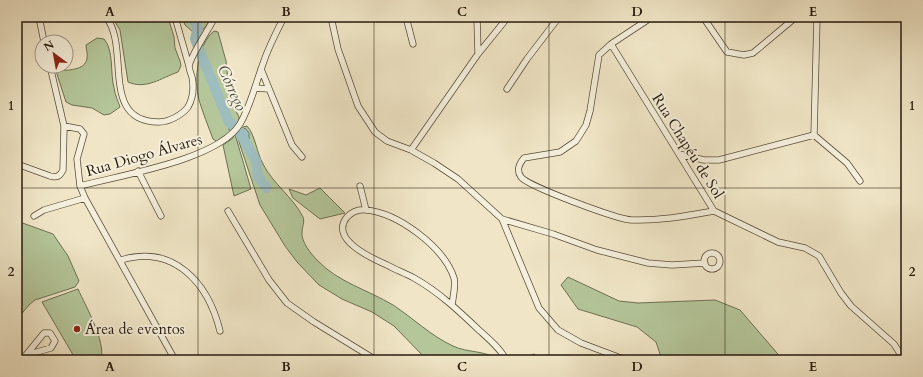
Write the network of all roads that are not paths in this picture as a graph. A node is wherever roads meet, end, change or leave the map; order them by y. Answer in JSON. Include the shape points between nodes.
{"nodes":[{"id":1,"x":39,"y":17,"type":"edge"},
{"id":2,"x":106,"y":17,"type":"edge"},
{"id":3,"x":175,"y":17,"type":"edge"},
{"id":4,"x":215,"y":17,"type":"edge"},
{"id":5,"x":284,"y":17,"type":"edge"},
{"id":6,"x":331,"y":17,"type":"edge"},
{"id":7,"x":406,"y":17,"type":"edge"},
{"id":8,"x":477,"y":17,"type":"edge"},
{"id":9,"x":508,"y":17,"type":"edge"},
{"id":10,"x":559,"y":17,"type":"edge"},
{"id":11,"x":652,"y":17,"type":"edge"},
{"id":12,"x":703,"y":17,"type":"edge"},
{"id":13,"x":796,"y":17,"type":"edge"},
{"id":14,"x":817,"y":17,"type":"edge"},
{"id":15,"x":901,"y":17,"type":"edge"},
{"id":16,"x":906,"y":21,"type":"edge"},
{"id":17,"x":42,"y":34,"type":"edge"},
{"id":18,"x":413,"y":44,"type":"dead end"},
{"id":19,"x":611,"y":44,"type":"junction"},
{"id":20,"x":478,"y":54,"type":"junction"},
{"id":21,"x":189,"y":66,"type":"junction"},
{"id":22,"x":261,"y":70,"type":"junction"},
{"id":23,"x":52,"y":74,"type":"edge"},
{"id":24,"x":255,"y":88,"type":"junction"},
{"id":25,"x":269,"y":89,"type":"junction"},
{"id":26,"x":507,"y":89,"type":"dead end"},
{"id":27,"x":64,"y":126,"type":"junction"},
{"id":28,"x":814,"y":134,"type":"junction"},
{"id":29,"x":411,"y":150,"type":"junction"},
{"id":30,"x":679,"y":154,"type":"junction"},
{"id":31,"x":302,"y":157,"type":"dead end"},
{"id":32,"x":17,"y":164,"type":"edge"},
{"id":33,"x":138,"y":171,"type":"junction"},
{"id":34,"x":860,"y":181,"type":"dead end"},
{"id":35,"x":80,"y":186,"type":"junction"},
{"id":36,"x":360,"y":186,"type":"dead end"},
{"id":37,"x":85,"y":198,"type":"junction"},
{"id":38,"x":366,"y":210,"type":"junction"},
{"id":39,"x":228,"y":211,"type":"dead end"},
{"id":40,"x":714,"y":211,"type":"junction"},
{"id":41,"x":34,"y":216,"type":"dead end"},
{"id":42,"x":161,"y":216,"type":"dead end"},
{"id":43,"x":502,"y":219,"type":"junction"},
{"id":44,"x":120,"y":260,"type":"junction"},
{"id":45,"x":705,"y":263,"type":"dead end"},
{"id":46,"x":452,"y":305,"type":"junction"},
{"id":47,"x":220,"y":330,"type":"dead end"},
{"id":48,"x":26,"y":355,"type":"junction"},
{"id":49,"x":18,"y":360,"type":"edge"},
{"id":50,"x":175,"y":360,"type":"edge"},
{"id":51,"x":376,"y":360,"type":"edge"},
{"id":52,"x":506,"y":360,"type":"edge"},
{"id":53,"x":626,"y":360,"type":"edge"},
{"id":54,"x":904,"y":360,"type":"edge"}],
"edges":[{"from":1,"to":17,"type":"street"},
{"from":2,"to":21,"type":"street","via":[[115,34],[123,101],[128,109],[142,119],[163,122],[187,108],[193,90]]},
{"from":3,"to":21,"type":"street"},
{"from":4,"to":21,"type":"street"},
{"from":5,"to":22,"type":"street","name":"Rua Diogo Álvares"},
{"from":6,"to":29,"type":"street","via":[[338,49],[358,106],[365,118],[375,132],[387,141]]},
{"from":7,"to":18,"type":"street"},
{"from":8,"to":20,"type":"street"},
{"from":9,"to":20,"type":"street"},
{"from":10,"to":26,"type":"street"},
{"from":11,"to":19,"type":"street"},
{"from":12,"to":13,"type":"street","via":[[727,52],[744,55],[753,52]]},
{"from":14,"to":28,"type":"street"},
{"from":15,"to":16,"type":"street"},
{"from":19,"to":30,"type":"street","name":"Rua Chapéu de Sol"},
{"from":19,"to":40,"type":"street","via":[[599,55],[586,125],[576,141],[560,152],[524,158],[519,164],[521,178],[541,189],[611,216],[630,220],[663,220]]},
{"from":20,"to":29,"type":"street"},
{"from":22,"to":24,"type":"street","name":"Rua Diogo Álvares"},
{"from":22,"to":25,"type":"street"},
{"from":23,"to":27,"type":"street"},
{"from":24,"to":25,"type":"street"},
{"from":24,"to":33,"type":"street","name":"Rua Diogo Álvares","via":[[239,124],[222,142],[206,151]]},
{"from":25,"to":31,"type":"street","via":[[292,144]]},
{"from":27,"to":32,"type":"street","via":[[61,174],[50,176]]},
{"from":27,"to":35,"type":"street","via":[[80,129],[84,134],[77,159]]},
{"from":28,"to":30,"type":"street","via":[[733,158],[704,160]]},
{"from":28,"to":34,"type":"street","via":[[847,164]]},
{"from":29,"to":43,"type":"street","via":[[458,179]]},
{"from":30,"to":40,"type":"street","name":"Rua Chapéu de Sol"},
{"from":33,"to":35,"type":"street","name":"Rua Diogo Álvares"},
{"from":33,"to":42,"type":"street"},
{"from":35,"to":37,"type":"street","name":"Rua Diogo Álvares"},
{"from":36,"to":38,"type":"street"},
{"from":37,"to":41,"type":"street","via":[[44,210]]},
{"from":37,"to":44,"type":"street","name":"Rua Diogo Álvares"},
{"from":38,"to":46,"type":"street","via":[[391,217],[435,248],[454,279]]},
{"from":38,"to":46,"type":"street","via":[[354,212],[344,221],[344,236],[350,243],[374,259],[414,278]]},
{"from":39,"to":51,"type":"street","via":[[269,280],[287,303]]},
{"from":40,"to":54,"type":"street","name":"Rua Chapéu de Sol","via":[[778,242],[805,248],[819,256],[851,306],[894,344]]},
{"from":43,"to":45,"type":"street","via":[[597,250],[648,263]]},
{"from":43,"to":53,"type":"street","via":[[539,308],[550,322],[569,337]]},
{"from":44,"to":47,"type":"street","via":[[136,255],[152,256],[166,259],[182,268],[204,291],[217,316]]},
{"from":44,"to":50,"type":"street","name":"Rua Diogo Álvares"},
{"from":46,"to":52,"type":"street","via":[[488,338]]},
{"from":48,"to":48,"type":"street","via":[[44,333],[53,336],[55,344],[51,348]]},
{"from":48,"to":49,"type":"street"}]}
